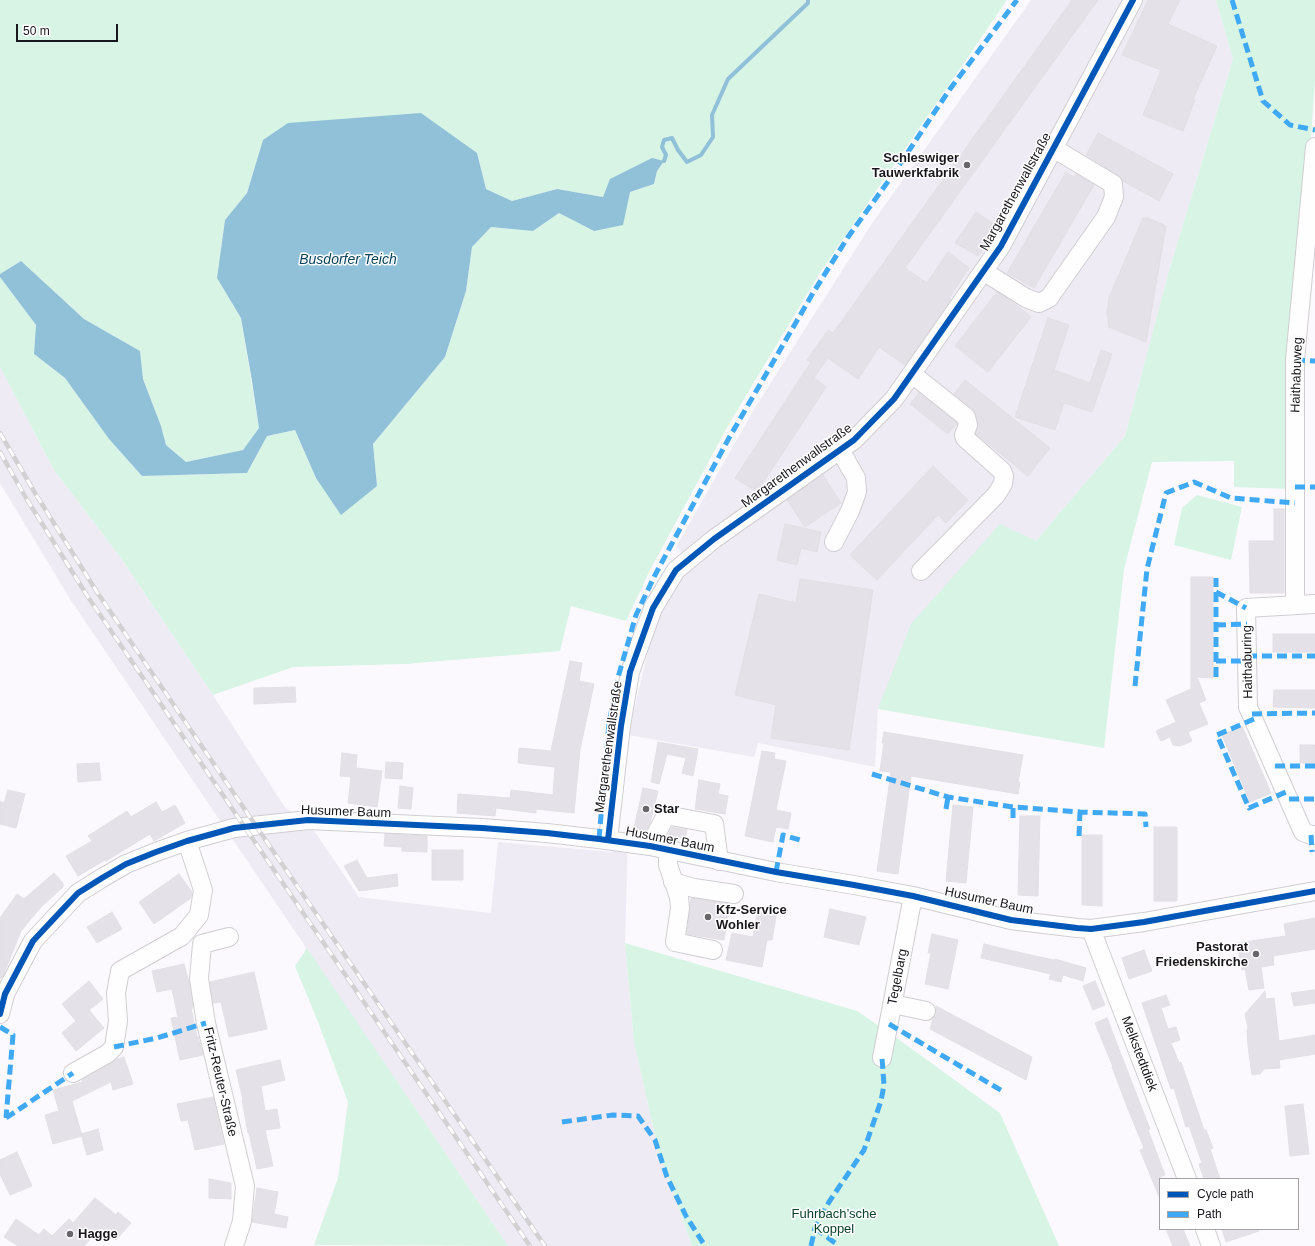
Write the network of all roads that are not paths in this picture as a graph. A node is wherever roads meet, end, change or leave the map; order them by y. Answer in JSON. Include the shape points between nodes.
{"nodes":[{"id":1,"x":1133,"y":0,"type":"edge"},
{"id":2,"x":1315,"y":147,"type":"edge"},
{"id":3,"x":1053,"y":148,"type":"junction"},
{"id":4,"x":983,"y":271,"type":"junction"},
{"id":5,"x":912,"y":374,"type":"junction"},
{"id":6,"x":840,"y":450,"type":"junction"},
{"id":7,"x":834,"y":542,"type":"dead end"},
{"id":8,"x":921,"y":571,"type":"dead end"},
{"id":9,"x":1295,"y":604,"type":"junction"},
{"id":10,"x":1315,"y":604,"type":"edge"},
{"id":11,"x":1315,"y":835,"type":"edge"},
{"id":12,"x":608,"y":840,"type":"junction"},
{"id":13,"x":187,"y":841,"type":"junction"},
{"id":14,"x":650,"y":846,"type":"junction"},
{"id":15,"x":668,"y":850,"type":"junction"},
{"id":16,"x":719,"y":861,"type":"junction"},
{"id":17,"x":673,"y":882,"type":"junction"},
{"id":18,"x":1315,"y":891,"type":"edge"},
{"id":19,"x":734,"y":894,"type":"dead end"},
{"id":20,"x":913,"y":896,"type":"junction"},
{"id":21,"x":1091,"y":929,"type":"junction"},
{"id":22,"x":229,"y":937,"type":"dead end"},
{"id":23,"x":713,"y":950,"type":"dead end"},
{"id":24,"x":893,"y":1004,"type":"junction"},
{"id":25,"x":926,"y":1011,"type":"dead end"},
{"id":26,"x":0,"y":1014,"type":"edge"},
{"id":27,"x":882,"y":1058,"type":"dead end"},
{"id":28,"x":73,"y":1073,"type":"dead end"},
{"id":29,"x":1187,"y":1178,"type":"edge"},
{"id":30,"x":1205,"y":1230,"type":"edge"},
{"id":31,"x":234,"y":1246,"type":"edge"},
{"id":32,"x":1211,"y":1246,"type":"edge"}],
"edges":[{"from":1,"to":3,"type":"street","name":"Margarethenwallstraße"},
{"from":2,"to":9,"type":"street","name":"Haithabuweg","via":[[1295,360]]},
{"from":3,"to":4,"type":"street","name":"Margarethenwallstraße","via":[[1001,246]]},
{"from":3,"to":4,"type":"street","via":[[1113,184],[1114,197],[1106,217],[1049,298],[1039,303],[1026,298]]},
{"from":4,"to":5,"type":"street","name":"Margarethenwallstraße"},
{"from":5,"to":6,"type":"street","name":"Margarethenwallstraße","via":[[894,399],[854,440]]},
{"from":5,"to":8,"type":"street","via":[[966,417],[968,425],[965,438],[1002,471],[1004,476],[1003,484],[996,495]]},
{"from":6,"to":7,"type":"street","via":[[856,478],[857,492]]},
{"from":6,"to":12,"type":"street","name":"Margarethenwallstraße","via":[[714,539],[676,570],[653,608],[630,672]]},
{"from":9,"to":10,"type":"street","name":"Haithaburing"},
{"from":9,"to":11,"type":"street","name":"Haithaburing","via":[[1246,608],[1248,707],[1303,832]]},
{"from":12,"to":13,"type":"street","name":"Husumer Baum","via":[[482,828],[308,820],[234,828]]},
{"from":12,"to":14,"type":"street","name":"Husumer Baum"},
{"from":13,"to":26,"type":"street","name":"Husumer Baum","via":[[126,864],[78,893],[33,942],[5,994]]},
{"from":13,"to":28,"type":"street","via":[[203,890],[199,915],[182,936],[120,971],[116,993],[118,1021],[114,1047],[107,1054]]},
{"from":14,"to":15,"type":"street","name":"Husumer Baum"},
{"from":14,"to":16,"type":"street","via":[[666,815],[714,824]]},
{"from":15,"to":16,"type":"street","name":"Husumer Baum"},
{"from":15,"to":17,"type":"street","via":[[668,865]]},
{"from":16,"to":20,"type":"street","name":"Husumer Baum"},
{"from":17,"to":19,"type":"street"},
{"from":17,"to":23,"type":"street","via":[[680,908],[675,942]]},
{"from":18,"to":21,"type":"street","name":"Husumer Baum"},
{"from":20,"to":21,"type":"street","name":"Husumer Baum","via":[[1011,920]]},
{"from":20,"to":24,"type":"street","name":"Tegelbarg"},
{"from":21,"to":29,"type":"street","name":"Melkstedtdiek"},
{"from":22,"to":31,"type":"street","name":"Fritz-Reuter-Straße","via":[[202,944],[199,979],[206,1023],[245,1186],[242,1221]]},
{"from":24,"to":25,"type":"street"},
{"from":24,"to":27,"type":"street","name":"Tegelbarg"},
{"from":30,"to":32,"type":"street"}]}
